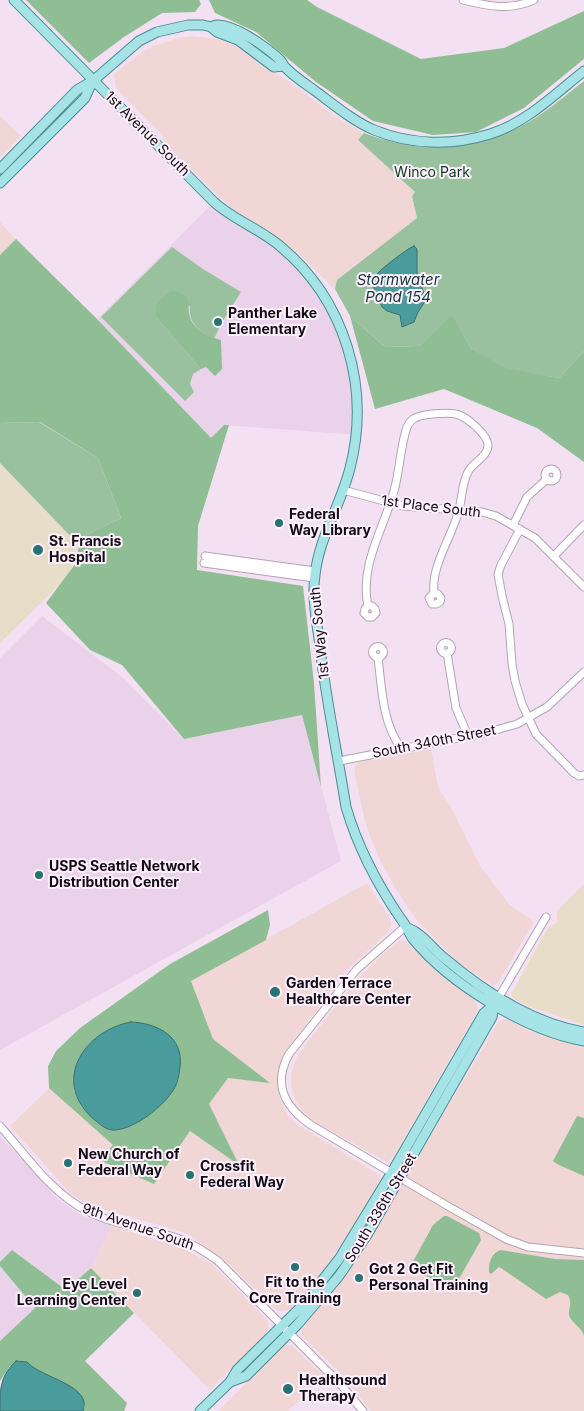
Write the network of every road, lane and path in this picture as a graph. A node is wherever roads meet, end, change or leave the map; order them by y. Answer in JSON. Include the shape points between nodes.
{"nodes":[{"id":1,"x":14,"y":0,"type":"edge"},
{"id":2,"x":463,"y":0,"type":"edge"},
{"id":3,"x":531,"y":1,"type":"edge"},
{"id":4,"x":584,"y":71,"type":"edge"},
{"id":5,"x":94,"y":80,"type":"junction"},
{"id":6,"x":0,"y":169,"type":"edge"},
{"id":7,"x":0,"y":182,"type":"edge"},
{"id":8,"x":290,"y":255,"type":"joint"},
{"id":9,"x":547,"y":479,"type":"dead end"},
{"id":10,"x":343,"y":490,"type":"junction"},
{"id":11,"x":390,"y":503,"type":"junction"},
{"id":12,"x":459,"y":510,"type":"junction"},
{"id":13,"x":512,"y":525,"type":"junction"},
{"id":14,"x":584,"y":525,"type":"edge"},
{"id":15,"x":520,"y":529,"type":"junction"},
{"id":16,"x":554,"y":556,"type":"junction"},
{"id":17,"x":205,"y":560,"type":"dead end"},
{"id":18,"x":315,"y":574,"type":"junction"},
{"id":19,"x":584,"y":587,"type":"edge"},
{"id":20,"x":434,"y":593,"type":"dead end"},
{"id":21,"x":368,"y":606,"type":"dead end"},
{"id":22,"x":447,"y":653,"type":"dead end"},
{"id":23,"x":378,"y":658,"type":"dead end"},
{"id":24,"x":584,"y":672,"type":"edge"},
{"id":25,"x":529,"y":718,"type":"junction"},
{"id":26,"x":468,"y":736,"type":"junction"},
{"id":27,"x":401,"y":748,"type":"junction"},
{"id":28,"x":338,"y":761,"type":"junction"},
{"id":29,"x":584,"y":775,"type":"edge"},
{"id":30,"x":546,"y":916,"type":"dead end"},
{"id":31,"x":407,"y":927,"type":"junction"},
{"id":32,"x":497,"y":1001,"type":"junction"},
{"id":33,"x":584,"y":1032,"type":"edge"},
{"id":34,"x":584,"y":1040,"type":"edge"},
{"id":35,"x":0,"y":1126,"type":"edge"},
{"id":36,"x":392,"y":1172,"type":"junction"},
{"id":37,"x":400,"y":1178,"type":"junction"},
{"id":38,"x":584,"y":1253,"type":"edge"},
{"id":39,"x":282,"y":1326,"type":"junction"},
{"id":40,"x":289,"y":1334,"type":"junction"},
{"id":41,"x":230,"y":1382,"type":"junction"},
{"id":42,"x":200,"y":1411,"type":"edge"},
{"id":43,"x":363,"y":1411,"type":"edge"}],
"edges":[{"from":1,"to":5,"type":"main road","name":"1st Avenue South"},
{"from":2,"to":3,"type":"street","via":[[500,8]]},
{"from":4,"to":5,"type":"main road","via":[[528,115],[505,128],[476,138],[441,143],[405,140],[372,129],[336,107],[250,37],[216,24],[157,32],[130,48]]},
{"from":5,"to":6,"type":"main road","via":[[77,90]]},
{"from":5,"to":7,"type":"main road","via":[[85,98]]},
{"from":5,"to":8,"type":"main road","name":"1st Avenue South","via":[[214,202]]},
{"from":8,"to":10,"type":"main road","name":"1st Way South","via":[[327,302],[344,337],[353,366],[358,401],[357,435]]},
{"from":9,"to":13,"type":"street","via":[[527,497]]},
{"from":10,"to":11,"type":"street","name":"1st Place South"},
{"from":10,"to":18,"type":"main road","name":"1st Way South","via":[[323,540]]},
{"from":11,"to":12,"type":"street","name":"1st Place South"},
{"from":11,"to":12,"type":"street","via":[[409,424],[420,416],[454,413],[466,419],[488,443],[485,453],[467,473]]},
{"from":11,"to":21,"type":"street","via":[[370,562],[366,592]]},
{"from":12,"to":13,"type":"street","name":"1st Place South","via":[[488,514]]},
{"from":12,"to":20,"type":"street","via":[[436,572]]},
{"from":13,"to":15,"type":"street","name":"1st Place South"},
{"from":14,"to":16,"type":"street"},
{"from":15,"to":16,"type":"street","name":"1st Place South"},
{"from":15,"to":25,"type":"street","via":[[500,565],[498,579],[509,624],[518,695]]},
{"from":16,"to":19,"type":"street","name":"1st Place South"},
{"from":17,"to":18,"type":"street"},
{"from":18,"to":28,"type":"main road","name":"1st Way South","via":[[322,669]]},
{"from":22,"to":26,"type":"street","via":[[456,708]]},
{"from":23,"to":27,"type":"street","via":[[385,712],[392,734]]},
{"from":24,"to":25,"type":"street","name":"South 340th Street","via":[[553,702]]},
{"from":25,"to":26,"type":"street","name":"South 340th Street","via":[[510,727]]},
{"from":25,"to":29,"type":"street","via":[[542,742],[574,773]]},
{"from":26,"to":27,"type":"street","name":"South 340th Street"},
{"from":27,"to":28,"type":"street","name":"South 340th Street"},
{"from":28,"to":31,"type":"main road","name":"1st Way South","via":[[346,807],[360,847],[372,874]]},
{"from":30,"to":32,"type":"street","name":"South 336th Street"},
{"from":31,"to":32,"type":"main road","name":"1st Way South"},
{"from":31,"to":36,"type":"street","via":[[357,969],[290,1054],[282,1072],[284,1093],[298,1116]]},
{"from":32,"to":33,"type":"main road","name":"1st Way South"},
{"from":32,"to":34,"type":"main road","name":"1st Way South","via":[[525,1021]]},
{"from":32,"to":36,"type":"main road","name":"South 336th Street","via":[[484,1013]]},
{"from":32,"to":37,"type":"main road","name":"South 336th Street","via":[[492,1017]]},
{"from":35,"to":39,"type":"street","name":"9th Avenue South","via":[[70,1201],[94,1214],[177,1238],[202,1250],[223,1266]]},
{"from":36,"to":37,"type":"street"},
{"from":36,"to":39,"type":"main road","name":"South 336th Street","via":[[342,1254],[308,1299]]},
{"from":37,"to":38,"type":"street","via":[[518,1244]]},
{"from":37,"to":40,"type":"main road","name":"South 336th Street","via":[[353,1256]]},
{"from":39,"to":40,"type":"street","name":"9th Avenue South"},
{"from":39,"to":41,"type":"main road","name":"South 336th Street","via":[[237,1370]]},
{"from":40,"to":41,"type":"main road","name":"South 336th Street","via":[[246,1376]]},
{"from":40,"to":43,"type":"street","name":"9th Avenue South"},
{"from":41,"to":42,"type":"main road","name":"South 336th Street"}]}
